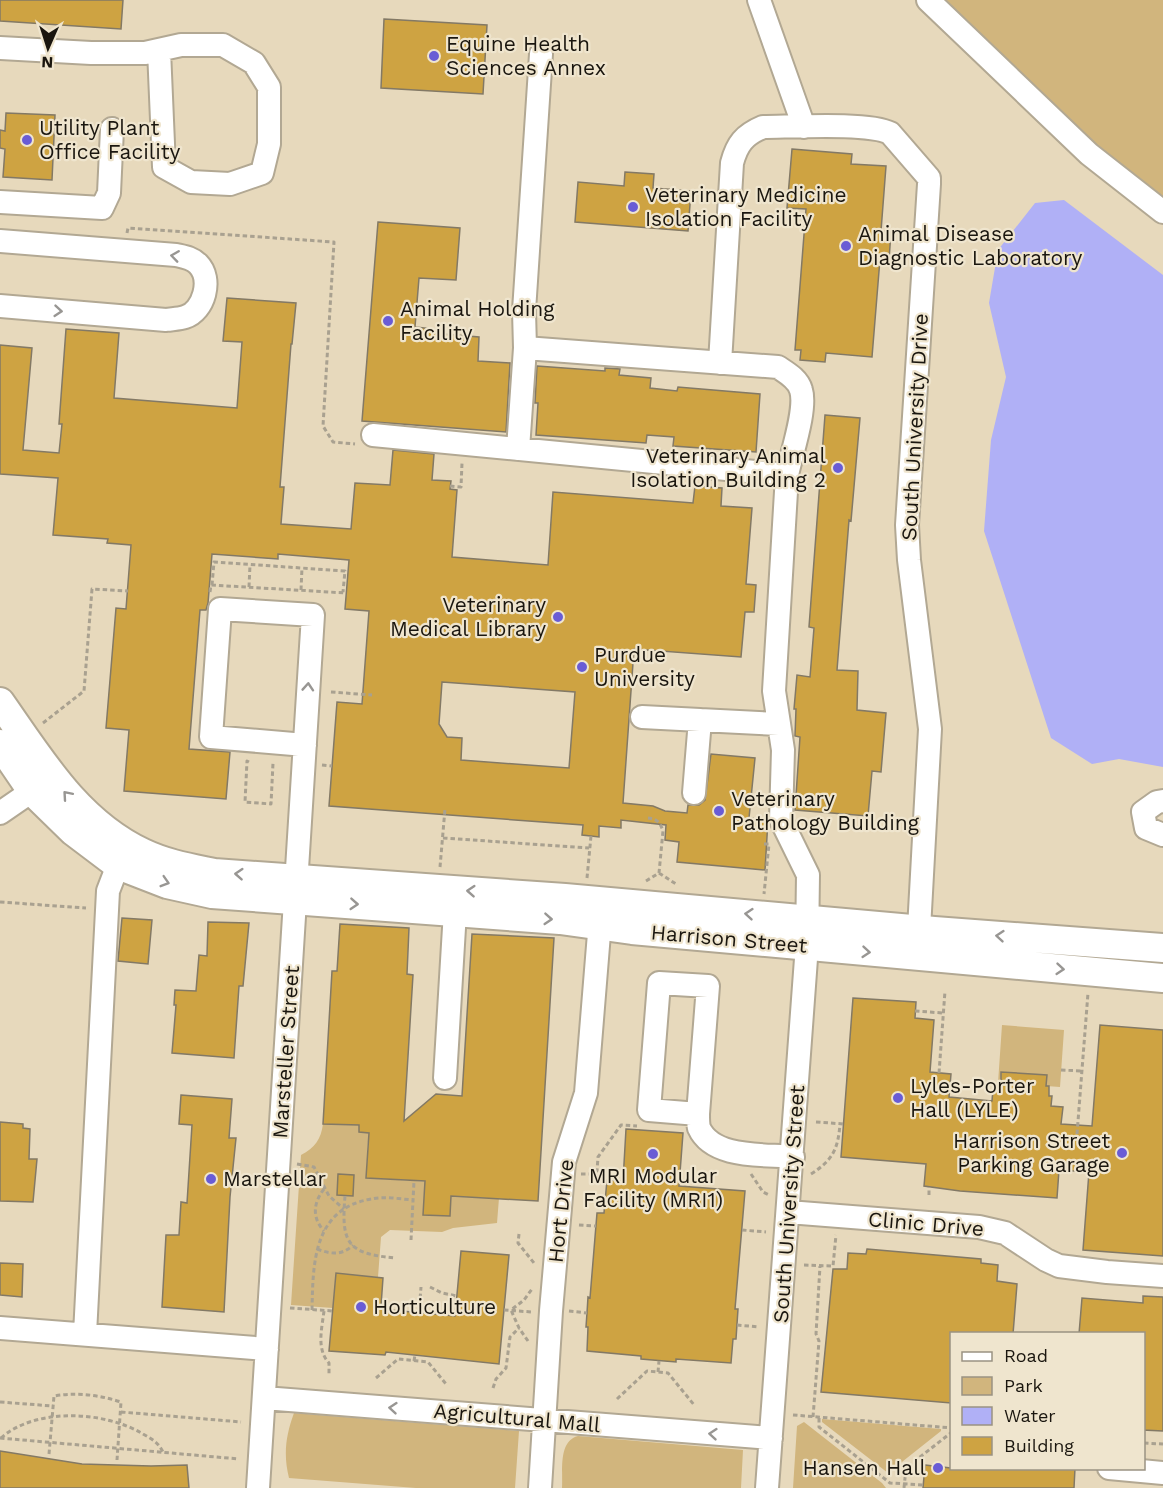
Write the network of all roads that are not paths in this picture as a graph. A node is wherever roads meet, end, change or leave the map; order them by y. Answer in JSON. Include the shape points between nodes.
{"nodes":[{"id":1,"x":759,"y":0,"type":"edge"},
{"id":2,"x":928,"y":0,"type":"edge"},
{"id":3,"x":0,"y":48,"type":"edge"},
{"id":4,"x":159,"y":50,"type":"junction"},
{"id":5,"x":541,"y":54,"type":"dead end"},
{"id":6,"x":804,"y":127,"type":"junction"},
{"id":7,"x":112,"y":129,"type":"dead end"},
{"id":8,"x":0,"y":202,"type":"edge"},
{"id":9,"x":1163,"y":212,"type":"edge"},
{"id":10,"x":0,"y":241,"type":"edge"},
{"id":11,"x":0,"y":306,"type":"edge"},
{"id":12,"x":525,"y":348,"type":"junction"},
{"id":13,"x":720,"y":363,"type":"junction"},
{"id":14,"x":365,"y":439,"type":"road end"},
{"id":15,"x":518,"y":449,"type":"junction"},
{"id":16,"x":787,"y":475,"type":"junction"},
{"id":17,"x":0,"y":702,"type":"edge"},
{"id":18,"x":642,"y":717,"type":"dead end"},
{"id":19,"x":700,"y":720,"type":"junction"},
{"id":20,"x":779,"y":724,"type":"junction"},
{"id":21,"x":0,"y":744,"type":"edge"},
{"id":22,"x":305,"y":745,"type":"junction"},
{"id":23,"x":32,"y":791,"type":"junction"},
{"id":24,"x":694,"y":793,"type":"dead end"},
{"id":25,"x":1163,"y":801,"type":"edge"},
{"id":26,"x":0,"y":813,"type":"edge"},
{"id":27,"x":1163,"y":835,"type":"edge"},
{"id":28,"x":118,"y":865,"type":"junction"},
{"id":29,"x":296,"y":889,"type":"junction"},
{"id":30,"x":596,"y":904,"type":"junction"},
{"id":31,"x":455,"y":911,"type":"junction"},
{"id":32,"x":919,"y":929,"type":"junction"},
{"id":33,"x":807,"y":932,"type":"junction"},
{"id":34,"x":1163,"y":948,"type":"edge"},
{"id":35,"x":1163,"y":978,"type":"edge"},
{"id":36,"x":445,"y":1078,"type":"dead end"},
{"id":37,"x":698,"y":1114,"type":"junction"},
{"id":38,"x":793,"y":1157,"type":"junction"},
{"id":39,"x":788,"y":1212,"type":"junction"},
{"id":40,"x":1163,"y":1276,"type":"edge"},
{"id":41,"x":0,"y":1328,"type":"edge"},
{"id":42,"x":86,"y":1334,"type":"junction"},
{"id":43,"x":267,"y":1349,"type":"junction"},
{"id":44,"x":264,"y":1398,"type":"junction"},
{"id":45,"x":545,"y":1420,"type":"junction"},
{"id":46,"x":771,"y":1438,"type":"junction"},
{"id":47,"x":1131,"y":1470,"type":"edge"},
{"id":48,"x":1163,"y":1473,"type":"edge"},
{"id":49,"x":258,"y":1488,"type":"edge"},
{"id":50,"x":540,"y":1488,"type":"edge"},
{"id":51,"x":767,"y":1488,"type":"edge"}],
"edges":[{"from":1,"to":6,"type":"street"},
{"from":2,"to":9,"type":"street","via":[[1089,154]]},
{"from":3,"to":4,"type":"street","via":[[91,53]]},
{"from":4,"to":4,"type":"street","via":[[181,45],[223,45],[254,63],[269,87],[269,144],[262,173],[230,184],[191,182],[164,167]]},
{"from":5,"to":12,"type":"street","via":[[524,311]]},
{"from":6,"to":13,"type":"street","name":"South University Drive","via":[[763,127],[741,141],[735,151]]},
{"from":6,"to":32,"type":"street","name":"South University Drive","via":[[883,129],[897,139],[929,178],[907,525],[930,729]]},
{"from":7,"to":8,"type":"street","via":[[109,193],[102,208]]},
{"from":11,"to":10,"type":"street","one_way":true,"via":[[166,320],[186,317],[199,308],[205,279],[201,267],[192,259],[176,255]]},
{"from":12,"to":13,"type":"street","name":"South University Street"},
{"from":12,"to":15,"type":"street"},
{"from":13,"to":16,"type":"street","name":"South University Street","via":[[778,368],[793,377],[801,391],[802,413]]},
{"from":14,"to":15,"type":"street"},
{"from":15,"to":16,"type":"street"},
{"from":16,"to":20,"type":"street","name":"South University Street","via":[[774,691]]},
{"from":29,"to":17,"type":"main road","one_way":true,"via":[[176,866],[114,836],[79,808],[54,779]]},
{"from":18,"to":19,"type":"street"},
{"from":19,"to":20,"type":"street"},
{"from":19,"to":24,"type":"street"},
{"from":20,"to":33,"type":"street","name":"South University Street","via":[[783,750],[780,820],[808,874]]},
{"from":21,"to":23,"type":"main road"},
{"from":22,"to":22,"type":"street","name":"Marsteller Street","one_way":true,"via":[[313,615],[220,609],[211,737],[256,751]]},
{"from":22,"to":29,"type":"street","name":"Marsteller Street"},
{"from":23,"to":26,"type":"street"},
{"from":23,"to":28,"type":"main road","via":[[73,831]]},
{"from":25,"to":27,"type":"street","via":[[1143,812],[1146,828]]},
{"from":28,"to":29,"type":"main road","one_way":true,"via":[[167,884],[212,894]]},
{"from":28,"to":42,"type":"street","via":[[108,891]]},
{"from":30,"to":29,"type":"main road","name":"Harrison Street","one_way":true},
{"from":29,"to":31,"type":"main road","name":"Harrison Street","one_way":true},
{"from":29,"to":43,"type":"street","name":"Marsteller Street"},
{"from":31,"to":30,"type":"main road","name":"Harrison Street","one_way":true,"via":[[560,920]]},
{"from":30,"to":33,"type":"main road","name":"Harrison Street","via":[[632,930]]},
{"from":30,"to":45,"type":"street","name":"Hort Drive","via":[[586,1093],[564,1162]]},
{"from":31,"to":36,"type":"street"},
{"from":32,"to":33,"type":"main road","name":"Harrison Street"},
{"from":34,"to":32,"type":"main road","name":"Harrison Street","one_way":true},
{"from":33,"to":35,"type":"main road","name":"Harrison Street","one_way":true},
{"from":33,"to":38,"type":"street","name":"South University Street"},
{"from":37,"to":37,"type":"street","via":[[648,1110],[659,983],[708,986]]},
{"from":37,"to":38,"type":"street","via":[[699,1127],[721,1149]]},
{"from":38,"to":39,"type":"street","name":"South University Street"},
{"from":39,"to":40,"type":"street","name":"Clinic Drive","via":[[979,1227],[1005,1233],[1059,1266]]},
{"from":39,"to":46,"type":"street","name":"South University Street"},
{"from":41,"to":42,"type":"street"},
{"from":42,"to":43,"type":"street"},
{"from":43,"to":44,"type":"street","name":"Marsteller Street"},
{"from":45,"to":44,"type":"street","name":"Agricultural Mall","one_way":true},
{"from":44,"to":49,"type":"street","name":"Marsteller Street"},
{"from":46,"to":45,"type":"street","name":"Agricultural Mall","one_way":true},
{"from":45,"to":50,"type":"street","name":"Hort Drive"},
{"from":46,"to":51,"type":"street","name":"South University Street"},
{"from":47,"to":48,"type":"street"}]}
